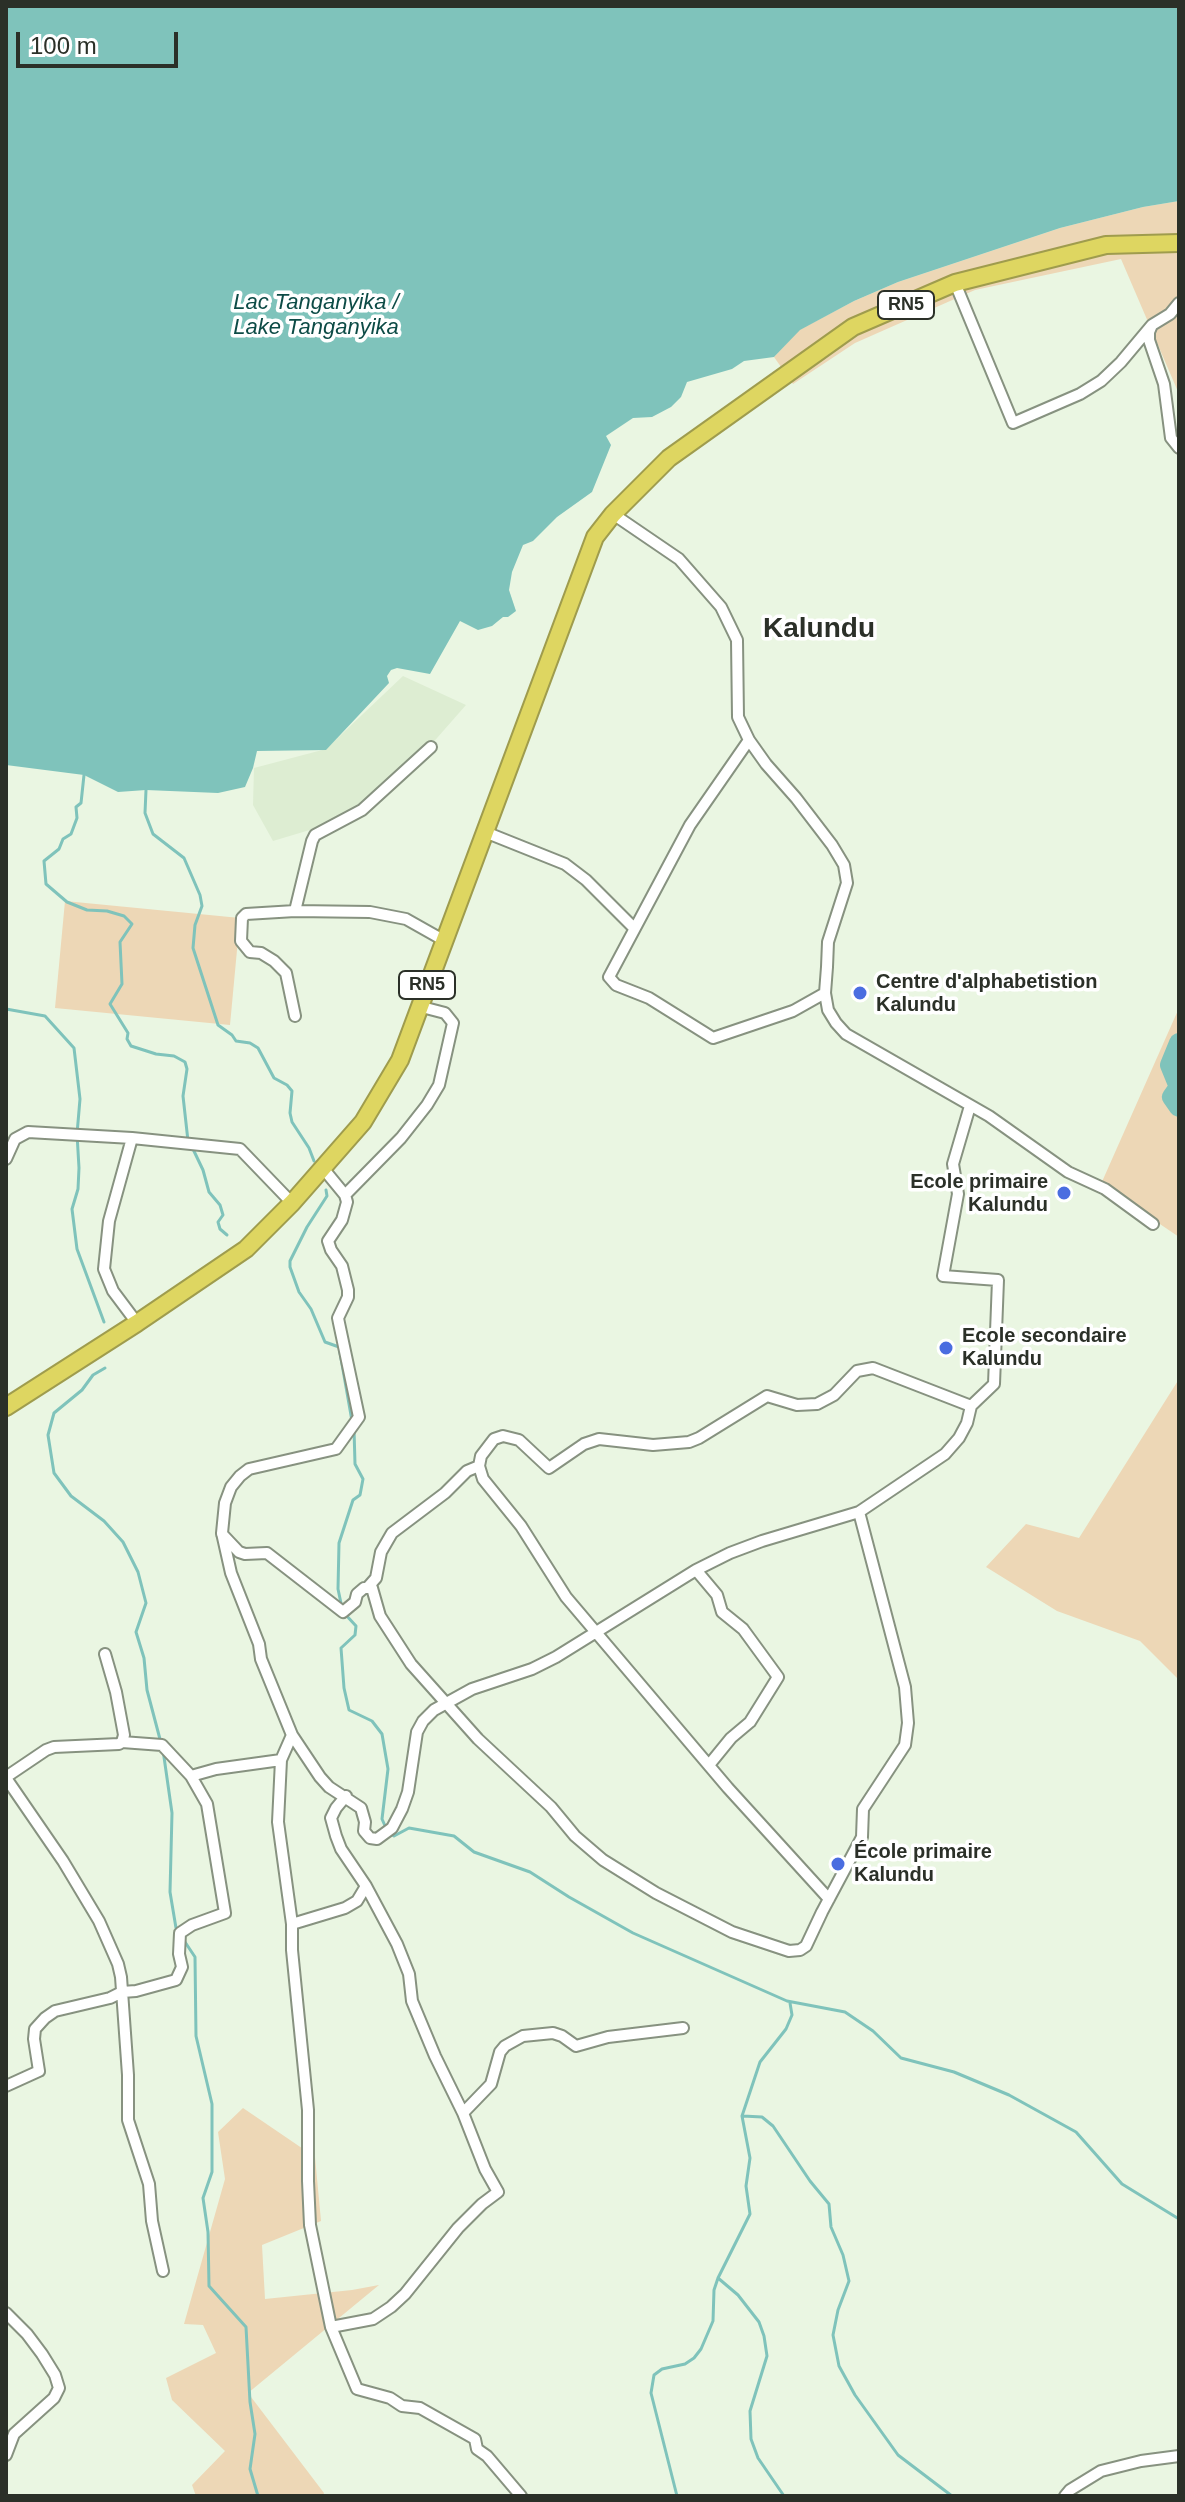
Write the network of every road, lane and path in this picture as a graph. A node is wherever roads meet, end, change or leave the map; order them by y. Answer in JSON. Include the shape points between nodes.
{"nodes":[{"id":1,"x":1179,"y":243,"type":"edge"},
{"id":2,"x":955,"y":283,"type":"junction"},
{"id":3,"x":1179,"y":303,"type":"edge"},
{"id":4,"x":1152,"y":325,"type":"junction"},
{"id":5,"x":1179,"y":448,"type":"edge"},
{"id":6,"x":613,"y":514,"type":"junction"},
{"id":7,"x":749,"y":740,"type":"junction"},
{"id":8,"x":431,"y":747,"type":"dead end"},
{"id":9,"x":485,"y":832,"type":"junction"},
{"id":10,"x":295,"y":911,"type":"junction"},
{"id":11,"x":634,"y":928,"type":"junction"},
{"id":12,"x":445,"y":941,"type":"junction"},
{"id":13,"x":825,"y":993,"type":"junction"},
{"id":14,"x":418,"y":1006,"type":"junction"},
{"id":15,"x":295,"y":1016,"type":"dead end"},
{"id":16,"x":970,"y":1106,"type":"junction"},
{"id":17,"x":132,"y":1138,"type":"junction"},
{"id":18,"x":6,"y":1159,"type":"edge"},
{"id":19,"x":322,"y":1167,"type":"junction"},
{"id":20,"x":345,"y":1195,"type":"junction"},
{"id":21,"x":292,"y":1203,"type":"junction"},
{"id":22,"x":1153,"y":1224,"type":"dead end"},
{"id":23,"x":137,"y":1323,"type":"junction"},
{"id":24,"x":7,"y":1404,"type":"edge"},
{"id":25,"x":971,"y":1406,"type":"junction"},
{"id":26,"x":479,"y":1466,"type":"junction"},
{"id":27,"x":859,"y":1512,"type":"junction"},
{"id":28,"x":222,"y":1533,"type":"junction"},
{"id":29,"x":696,"y":1570,"type":"junction"},
{"id":30,"x":368,"y":1587,"type":"junction"},
{"id":31,"x":598,"y":1632,"type":"junction"},
{"id":32,"x":105,"y":1654,"type":"dead end"},
{"id":33,"x":446,"y":1702,"type":"junction"},
{"id":34,"x":292,"y":1735,"type":"junction"},
{"id":35,"x":122,"y":1742,"type":"junction"},
{"id":36,"x":281,"y":1760,"type":"junction"},
{"id":37,"x":709,"y":1765,"type":"junction"},
{"id":38,"x":191,"y":1776,"type":"junction"},
{"id":39,"x":6,"y":1778,"type":"edge"},
{"id":40,"x":346,"y":1796,"type":"junction"},
{"id":41,"x":366,"y":1886,"type":"junction"},
{"id":42,"x":829,"y":1899,"type":"junction"},
{"id":43,"x":292,"y":1924,"type":"junction"},
{"id":44,"x":122,"y":1992,"type":"junction"},
{"id":45,"x":683,"y":2028,"type":"dead end"},
{"id":46,"x":6,"y":2086,"type":"edge"},
{"id":47,"x":463,"y":2113,"type":"junction"},
{"id":48,"x":163,"y":2271,"type":"dead end"},
{"id":49,"x":6,"y":2313,"type":"edge"},
{"id":50,"x":331,"y":2327,"type":"junction"},
{"id":51,"x":6,"y":2455,"type":"edge"},
{"id":52,"x":1179,"y":2456,"type":"edge"},
{"id":53,"x":521,"y":2496,"type":"edge"},
{"id":54,"x":1065,"y":2496,"type":"edge"}],
"edges":[{"from":1,"to":2,"type":"highway","number":"RN5","via":[[1106,245]]},
{"from":2,"to":4,"type":"street","via":[[1013,423],[1101,381]]},
{"from":2,"to":6,"type":"highway","number":"RN5","via":[[853,327],[669,458]]},
{"from":3,"to":4,"type":"street"},
{"from":4,"to":5,"type":"street","via":[[1149,340],[1164,384],[1171,438]]},
{"from":6,"to":7,"type":"street","via":[[679,559],[721,607],[737,640],[738,717]]},
{"from":6,"to":9,"type":"highway","number":"RN5","via":[[595,537]]},
{"from":7,"to":11,"type":"street","via":[[690,825]]},
{"from":7,"to":13,"type":"street","via":[[844,865],[847,883],[828,942]]},
{"from":8,"to":10,"type":"street","via":[[362,810],[315,835]]},
{"from":9,"to":11,"type":"street","via":[[565,864]]},
{"from":9,"to":12,"type":"highway","number":"RN5"},
{"from":10,"to":12,"type":"street","via":[[397,916]]},
{"from":10,"to":15,"type":"street","via":[[244,915],[241,941],[286,973]]},
{"from":11,"to":13,"type":"street","via":[[609,977],[713,1038],[793,1011]]},
{"from":12,"to":14,"type":"highway","number":"RN5"},
{"from":13,"to":16,"type":"street","via":[[828,1010],[846,1034]]},
{"from":14,"to":19,"type":"highway","number":"RN5","via":[[400,1060],[379,1096]]},
{"from":14,"to":20,"type":"street","via":[[445,1013],[453,1023],[439,1085],[401,1138]]},
{"from":16,"to":22,"type":"street"},
{"from":16,"to":25,"type":"street","via":[[953,1164],[958,1194],[943,1276],[998,1280],[994,1384]]},
{"from":17,"to":18,"type":"street","via":[[28,1132],[15,1139]]},
{"from":17,"to":21,"type":"street","via":[[240,1149]]},
{"from":17,"to":23,"type":"street","via":[[109,1221],[104,1269]]},
{"from":19,"to":20,"type":"street"},
{"from":19,"to":21,"type":"highway","number":"RN5"},
{"from":20,"to":28,"type":"street","via":[[347,1208],[328,1241],[348,1290],[338,1318],[359,1417],[336,1449],[249,1469],[231,1487]]},
{"from":21,"to":23,"type":"highway","number":"RN5","via":[[246,1249]]},
{"from":23,"to":24,"type":"highway","number":"RN5"},
{"from":25,"to":26,"type":"street","via":[[873,1368],[857,1371],[817,1404],[797,1405],[767,1396],[689,1442],[653,1445],[599,1439],[549,1468],[519,1440],[503,1436],[486,1447]]},
{"from":25,"to":27,"type":"street","via":[[959,1438],[945,1454]]},
{"from":26,"to":30,"type":"street","via":[[392,1533]]},
{"from":26,"to":31,"type":"street","via":[[566,1597]]},
{"from":27,"to":29,"type":"street","via":[[762,1541]]},
{"from":27,"to":42,"type":"street","via":[[905,1687],[908,1723],[905,1745],[863,1809],[862,1837]]},
{"from":28,"to":30,"type":"street","via":[[239,1552],[267,1553],[343,1612]]},
{"from":28,"to":34,"type":"street","via":[[231,1573]]},
{"from":29,"to":31,"type":"street"},
{"from":29,"to":37,"type":"street","via":[[717,1595],[722,1612],[743,1629],[778,1677],[750,1722]]},
{"from":30,"to":33,"type":"street","via":[[411,1664]]},
{"from":31,"to":33,"type":"street","via":[[532,1669]]},
{"from":31,"to":37,"type":"street"},
{"from":32,"to":35,"type":"street"},
{"from":33,"to":40,"type":"street","via":[[417,1732],[408,1792],[392,1828],[370,1838],[361,1808]]},
{"from":33,"to":42,"type":"street","via":[[575,1836],[656,1893],[732,1932],[789,1951],[806,1946]]},
{"from":34,"to":36,"type":"street"},
{"from":34,"to":40,"type":"street","via":[[320,1777]]},
{"from":35,"to":38,"type":"street","via":[[162,1745]]},
{"from":35,"to":39,"type":"street","via":[[54,1747]]},
{"from":36,"to":38,"type":"street"},
{"from":36,"to":43,"type":"street","via":[[278,1822]]},
{"from":37,"to":42,"type":"street"},
{"from":38,"to":44,"type":"street","via":[[207,1804],[225,1913],[180,1933],[182,1967],[176,1980]]},
{"from":39,"to":44,"type":"street","via":[[99,1921],[118,1964]]},
{"from":40,"to":41,"type":"street","via":[[331,1818],[341,1849]]},
{"from":41,"to":43,"type":"street","via":[[345,1908]]},
{"from":41,"to":47,"type":"street","via":[[397,1944],[412,2001]]},
{"from":43,"to":50,"type":"street","via":[[308,2110],[310,2225]]},
{"from":44,"to":46,"type":"street","via":[[45,2018],[35,2029],[39,2071]]},
{"from":44,"to":48,"type":"street","via":[[128,2120],[149,2184]]},
{"from":45,"to":47,"type":"street","via":[[576,2046],[553,2033],[523,2036],[500,2052],[491,2084]]},
{"from":47,"to":50,"type":"street","via":[[498,2192],[458,2228],[391,2307],[373,2319]]},
{"from":49,"to":51,"type":"street","via":[[42,2354],[59,2388],[14,2434]]},
{"from":50,"to":53,"type":"street","via":[[357,2389],[420,2408],[475,2439],[477,2449]]},
{"from":52,"to":54,"type":"street","via":[[1101,2471]]}]}
